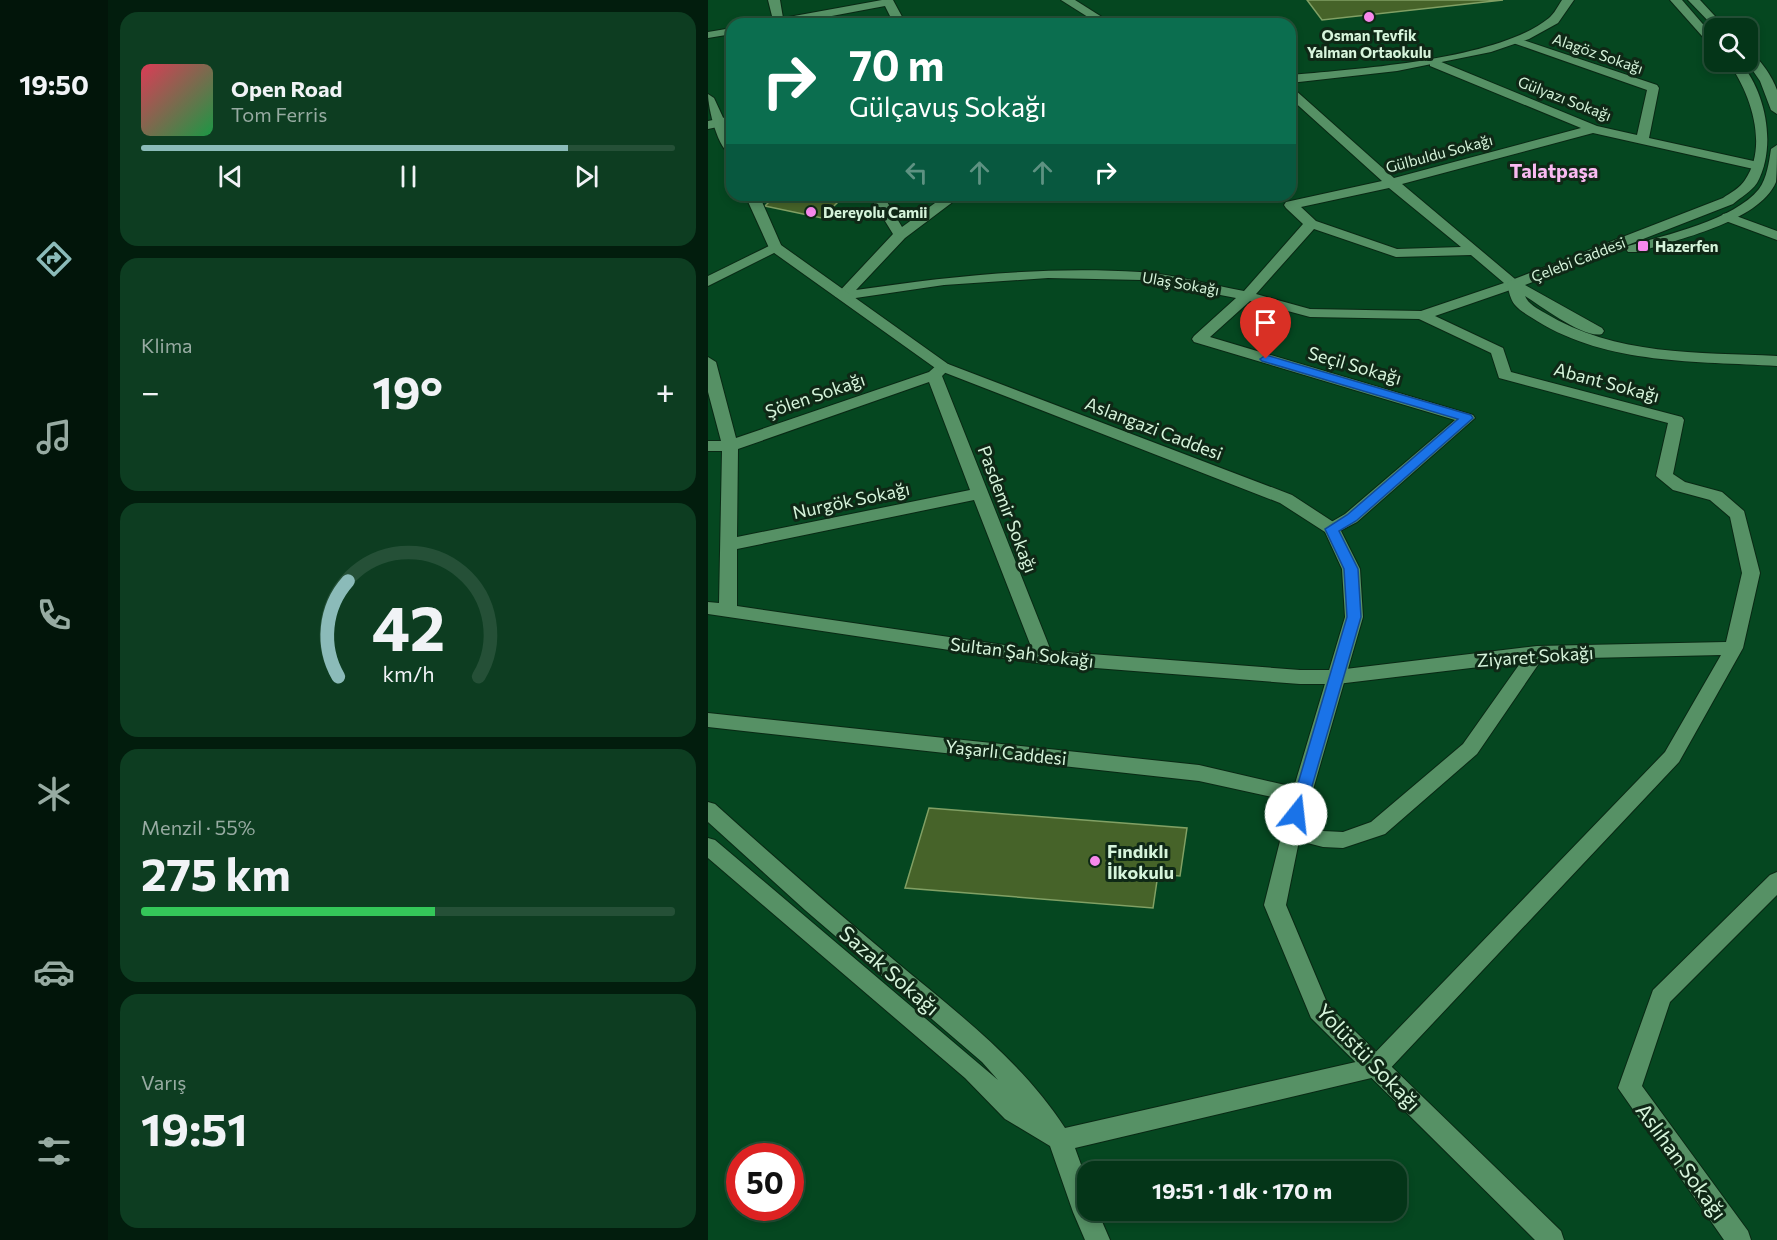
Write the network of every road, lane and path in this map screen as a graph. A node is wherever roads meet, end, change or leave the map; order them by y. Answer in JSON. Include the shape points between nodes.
{"nodes":[{"id":1,"x":774,"y":0,"type":"edge"},
{"id":2,"x":1066,"y":0,"type":"edge"},
{"id":3,"x":1568,"y":0,"type":"edge"},
{"id":4,"x":1676,"y":0,"type":"edge"},
{"id":5,"x":1694,"y":0,"type":"edge"},
{"id":6,"x":893,"y":1,"type":"edge"},
{"id":7,"x":776,"y":18,"type":"edge"},
{"id":8,"x":807,"y":18,"type":"edge"},
{"id":9,"x":898,"y":18,"type":"edge"},
{"id":10,"x":1097,"y":18,"type":"edge"},
{"id":11,"x":1711,"y":18,"type":"edge"},
{"id":12,"x":726,"y":32,"type":"edge"},
{"id":13,"x":1704,"y":32,"type":"edge"},
{"id":14,"x":708,"y":35,"type":"edge"},
{"id":15,"x":1517,"y":41,"type":"junction"},
{"id":16,"x":1434,"y":63,"type":"junction"},
{"id":17,"x":1758,"y":68,"type":"edge"},
{"id":18,"x":1744,"y":72,"type":"edge"},
{"id":19,"x":1296,"y":78,"type":"edge"},
{"id":20,"x":1296,"y":97,"type":"edge"},
{"id":21,"x":708,"y":98,"type":"edge"},
{"id":22,"x":1777,"y":110,"type":"edge"},
{"id":23,"x":720,"y":122,"type":"edge"},
{"id":24,"x":1593,"y":129,"type":"junction"},
{"id":25,"x":726,"y":136,"type":"edge"},
{"id":26,"x":1642,"y":141,"type":"junction"},
{"id":27,"x":1777,"y":149,"type":"edge"},
{"id":28,"x":1758,"y":166,"type":"junction"},
{"id":29,"x":1775,"y":170,"type":"junction"},
{"id":30,"x":1392,"y":183,"type":"junction"},
{"id":31,"x":755,"y":201,"type":"edge"},
{"id":32,"x":880,"y":201,"type":"edge"},
{"id":33,"x":947,"y":201,"type":"edge"},
{"id":34,"x":1728,"y":217,"type":"junction"},
{"id":35,"x":1311,"y":224,"type":"junction"},
{"id":36,"x":900,"y":236,"type":"junction"},
{"id":37,"x":1777,"y":236,"type":"edge"},
{"id":38,"x":775,"y":247,"type":"junction"},
{"id":39,"x":1473,"y":251,"type":"junction"},
{"id":40,"x":708,"y":282,"type":"edge"},
{"id":41,"x":1514,"y":284,"type":"junction"},
{"id":42,"x":842,"y":296,"type":"junction"},
{"id":43,"x":1247,"y":296,"type":"junction"},
{"id":44,"x":1422,"y":315,"type":"junction"},
{"id":45,"x":1777,"y":352,"type":"edge"},
{"id":46,"x":1777,"y":361,"type":"edge"},
{"id":47,"x":708,"y":362,"type":"edge"},
{"id":48,"x":939,"y":371,"type":"junction"},
{"id":49,"x":708,"y":446,"type":"edge"},
{"id":50,"x":730,"y":446,"type":"junction"},
{"id":51,"x":980,"y":494,"type":"junction"},
{"id":52,"x":1332,"y":529,"type":"junction"},
{"id":53,"x":729,"y":545,"type":"junction"},
{"id":54,"x":708,"y":608,"type":"edge"},
{"id":55,"x":728,"y":611,"type":"junction"},
{"id":56,"x":1734,"y":648,"type":"junction"},
{"id":57,"x":1537,"y":653,"type":"junction"},
{"id":58,"x":1044,"y":657,"type":"junction"},
{"id":59,"x":1337,"y":677,"type":"junction"},
{"id":60,"x":708,"y":720,"type":"edge"},
{"id":61,"x":1301,"y":796,"type":"junction"},
{"id":62,"x":708,"y":810,"type":"edge"},
{"id":63,"x":1291,"y":831,"type":"junction"},
{"id":64,"x":708,"y":846,"type":"edge"},
{"id":65,"x":1777,"y":881,"type":"edge"},
{"id":66,"x":1376,"y":1068,"type":"junction"},
{"id":67,"x":1060,"y":1140,"type":"junction"},
{"id":68,"x":1098,"y":1240,"type":"edge"},
{"id":69,"x":1552,"y":1240,"type":"edge"},
{"id":70,"x":1739,"y":1240,"type":"edge"}],
"edges":[{"from":1,"to":7,"type":"street"},
{"from":2,"to":10,"type":"street"},
{"from":3,"to":15,"type":"street","via":[[1566,9],[1548,24]]},
{"from":4,"to":13,"type":"street"},
{"from":5,"to":11,"type":"street"},
{"from":6,"to":8,"type":"street"},
{"from":6,"to":9,"type":"street"},
{"from":12,"to":14,"type":"street"},
{"from":15,"to":16,"type":"street"},
{"from":15,"to":26,"type":"street","name":"Alagöz Sokağı","via":[[1653,88]]},
{"from":16,"to":19,"type":"street"},
{"from":16,"to":24,"type":"street","name":"Gülyazı Sokağı"},
{"from":17,"to":22,"type":"street","via":[[1773,93]]},
{"from":18,"to":28,"type":"street","name":"Çelebi Caddesi","via":[[1752,86],[1762,126]]},
{"from":20,"to":30,"type":"street"},
{"from":21,"to":23,"type":"street"},
{"from":23,"to":25,"type":"street"},
{"from":24,"to":26,"type":"street","name":"Gülyazı Sokağı"},
{"from":24,"to":30,"type":"street","name":"Gülbuldu Sokağı"},
{"from":26,"to":28,"type":"street","name":"Gülyazı Sokağı"},
{"from":27,"to":29,"type":"street","name":"Çelebi Caddesi"},
{"from":28,"to":29,"type":"street","name":"Gülyazı Sokağı"},
{"from":28,"to":41,"type":"street","name":"Çelebi Caddesi","via":[[1750,183],[1728,201]]},
{"from":29,"to":34,"type":"street","name":"Çelebi Caddesi","via":[[1763,193]]},
{"from":30,"to":35,"type":"street","name":"Gülbuldu Sokağı","via":[[1291,205]]},
{"from":30,"to":39,"type":"street"},
{"from":31,"to":38,"type":"street","name":"Aslangazi Caddesi"},
{"from":32,"to":36,"type":"street"},
{"from":33,"to":36,"type":"street"},
{"from":34,"to":37,"type":"street"},
{"from":34,"to":41,"type":"street","name":"Çelebi Caddesi","via":[[1536,283]]},
{"from":35,"to":39,"type":"street","via":[[1396,253]]},
{"from":35,"to":43,"type":"street"},
{"from":36,"to":42,"type":"street"},
{"from":38,"to":40,"type":"street"},
{"from":38,"to":42,"type":"street","name":"Aslangazi Caddesi"},
{"from":39,"to":41,"type":"street"},
{"from":41,"to":44,"type":"street","name":"Ulaş Sokağı"},
{"from":41,"to":45,"type":"street","name":"Çelebi Caddesi","via":[[1581,325],[1608,335]]},
{"from":41,"to":46,"type":"street","name":"Çelebi Caddesi","via":[[1520,301],[1546,322],[1611,346],[1665,354]]},
{"from":42,"to":43,"type":"street","name":"Ulaş Sokağı","via":[[944,281],[1048,274],[1142,276]]},
{"from":42,"to":48,"type":"street","name":"Aslangazi Caddesi"},
{"from":43,"to":44,"type":"street","name":"Ulaş Sokağı","via":[[1310,313]]},
{"from":43,"to":52,"type":"street","name":"Seçil Sokağı","via":[[1199,339],[1467,418],[1351,518]]},
{"from":44,"to":56,"type":"street","name":"Abant Sokağı","via":[[1498,351],[1504,375],[1676,420],[1664,476],[1679,486],[1716,496],[1738,515],[1751,573]]},
{"from":47,"to":50,"type":"street"},
{"from":48,"to":50,"type":"street","name":"Şölen Sokağı"},
{"from":48,"to":51,"type":"street","name":"Pasdemir Sokağı"},
{"from":48,"to":52,"type":"street","name":"Aslangazi Caddesi","via":[[1286,499]]},
{"from":49,"to":50,"type":"street","name":"Şölen Sokağı"},
{"from":50,"to":53,"type":"street"},
{"from":51,"to":53,"type":"street","name":"Nurgök Sokağı"},
{"from":51,"to":58,"type":"street","name":"Pasdemir Sokağı"},
{"from":52,"to":59,"type":"street","via":[[1351,569],[1354,617]]},
{"from":53,"to":55,"type":"street"},
{"from":54,"to":55,"type":"street","name":"Sultan Şah Sokağı"},
{"from":55,"to":58,"type":"street","name":"Sultan Şah Sokağı"},
{"from":56,"to":57,"type":"street","name":"Ziyaret Sokağı"},
{"from":56,"to":66,"type":"street","via":[[1672,757]]},
{"from":57,"to":59,"type":"street","name":"Ziyaret Sokağı"},
{"from":57,"to":63,"type":"street","via":[[1470,749],[1378,828],[1343,840]]},
{"from":58,"to":59,"type":"street","name":"Sultan Şah Sokağı"},
{"from":59,"to":61,"type":"street"},
{"from":60,"to":61,"type":"street","name":"Yaşarlı Caddesi","via":[[1199,773]]},
{"from":61,"to":63,"type":"street","name":"Yolüstü Sokağı"},
{"from":62,"to":67,"type":"street","name":"Sazak Sokağı","via":[[990,1055],[1043,1114]]},
{"from":63,"to":66,"type":"street","name":"Yolüstü Sokağı","via":[[1275,905],[1319,1011]]},
{"from":64,"to":67,"type":"street","name":"Sazak Sokağı","via":[[964,1063],[1013,1111]]},
{"from":65,"to":70,"type":"street","name":"Aslıhan Sokağı","via":[[1661,997],[1630,1088]]},
{"from":66,"to":67,"type":"street"},
{"from":66,"to":69,"type":"street","name":"Yolüstü Sokağı"},
{"from":67,"to":68,"type":"street","name":"Sazak Sokağı"}]}
